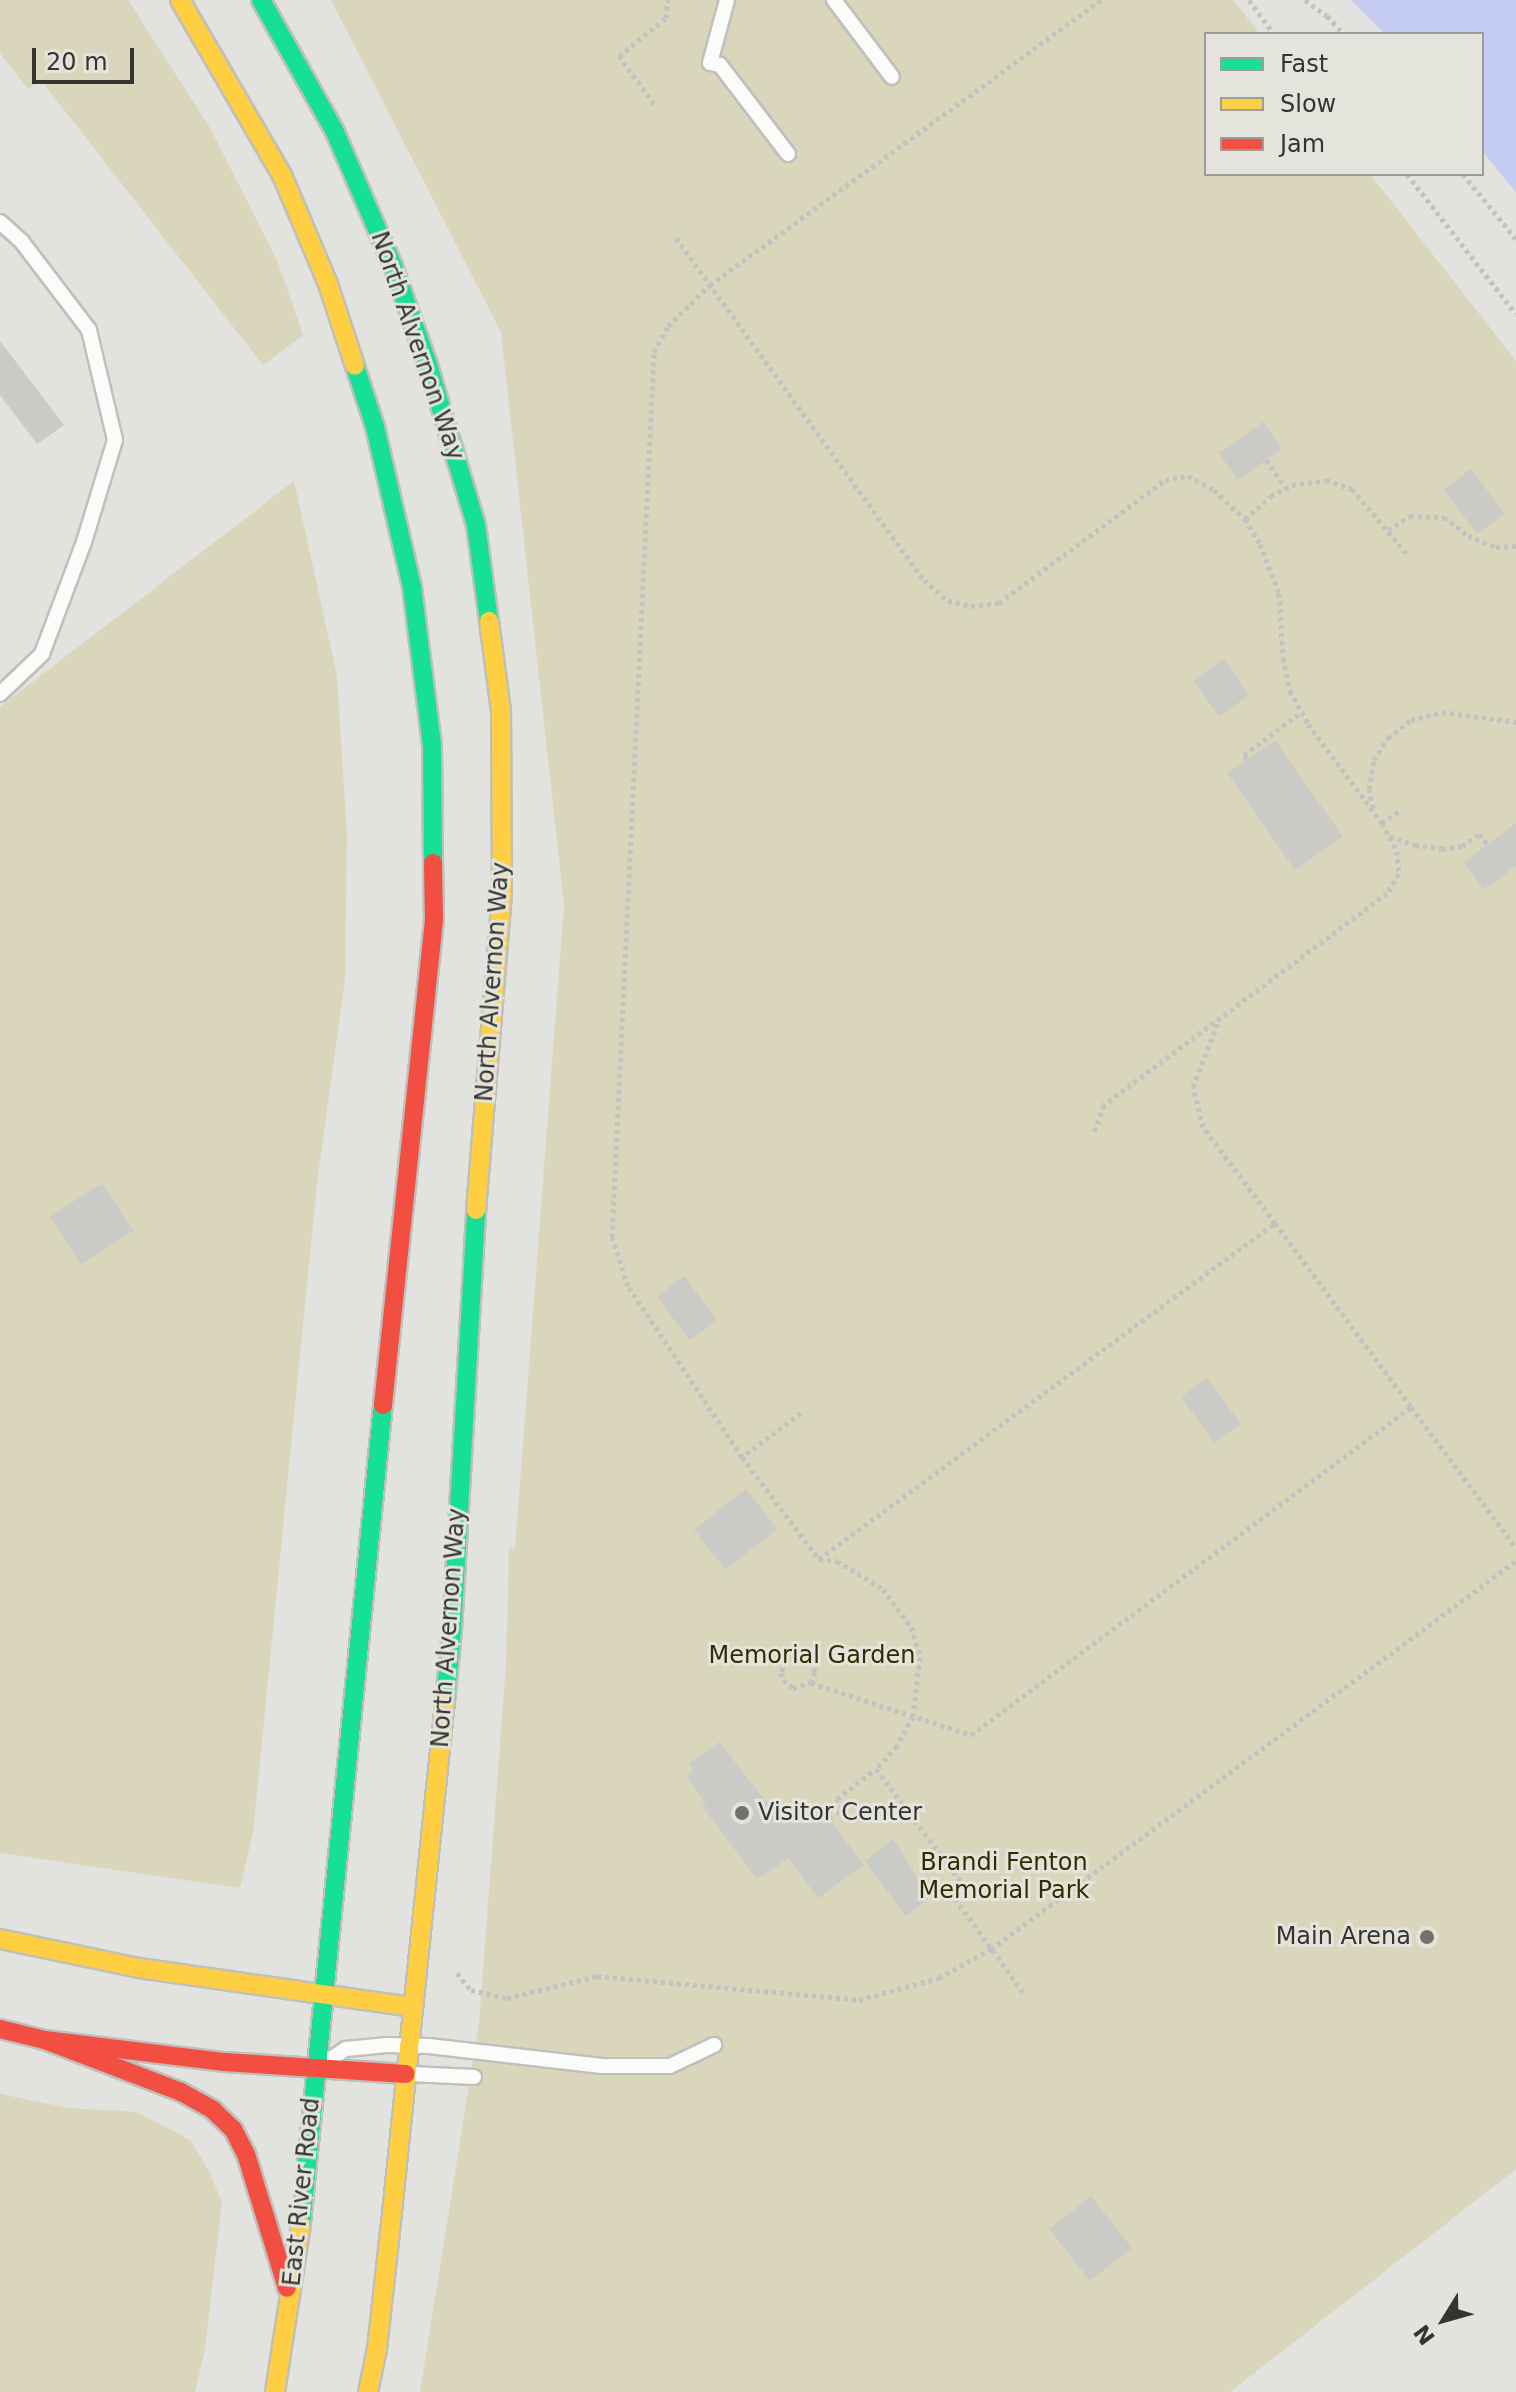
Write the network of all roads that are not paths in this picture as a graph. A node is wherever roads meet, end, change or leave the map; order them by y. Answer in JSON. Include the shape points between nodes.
{"nodes":[{"id":1,"x":180,"y":0,"type":"edge"},
{"id":2,"x":261,"y":0,"type":"edge"},
{"id":3,"x":727,"y":0,"type":"edge"},
{"id":4,"x":834,"y":0,"type":"edge"},
{"id":5,"x":892,"y":77,"type":"dead end"},
{"id":6,"x":788,"y":154,"type":"dead end"},
{"id":7,"x":0,"y":222,"type":"edge"},
{"id":8,"x":0,"y":694,"type":"edge"},
{"id":9,"x":0,"y":1939,"type":"edge"},
{"id":10,"x":322,"y":1995,"type":"junction"},
{"id":11,"x":413,"y":2007,"type":"junction"},
{"id":12,"x":0,"y":2029,"type":"edge"},
{"id":13,"x":45,"y":2040,"type":"junction"},
{"id":14,"x":410,"y":2045,"type":"junction"},
{"id":15,"x":714,"y":2045,"type":"dead end"},
{"id":16,"x":315,"y":2069,"type":"junction"},
{"id":17,"x":406,"y":2074,"type":"junction"},
{"id":18,"x":474,"y":2077,"type":"dead end"},
{"id":19,"x":290,"y":2298,"type":"junction"},
{"id":20,"x":275,"y":2392,"type":"edge"},
{"id":21,"x":368,"y":2392,"type":"edge"}],
"edges":[{"from":1,"to":10,"type":"main road","via":[[282,175],[328,284],[375,427],[412,587],[432,745],[434,920]]},
{"from":2,"to":11,"type":"main road","name":"North Alvernon Way","via":[[335,132],[393,266],[428,365],[476,525],[501,711],[502,895],[468,1299],[452,1630]]},
{"from":3,"to":6,"type":"lane","via":[[710,63],[720,65]]},
{"from":4,"to":5,"type":"lane"},
{"from":7,"to":8,"type":"lane","via":[[22,242],[89,330],[115,440],[42,654]]},
{"from":9,"to":10,"type":"main road","via":[[139,1968]]},
{"from":10,"to":11,"type":"main road"},
{"from":10,"to":16,"type":"main road"},
{"from":11,"to":14,"type":"main road","name":"North Alvernon Way"},
{"from":12,"to":13,"type":"main road","name":"East River Road"},
{"from":13,"to":16,"type":"main road","name":"East River Road"},
{"from":13,"to":19,"type":"main road","via":[[181,2092],[233,2129],[246,2154]]},
{"from":14,"to":15,"type":"lane","via":[[602,2066],[670,2066]]},
{"from":14,"to":16,"type":"lane","via":[[346,2049]]},
{"from":14,"to":17,"type":"main road","name":"North Alvernon Way"},
{"from":16,"to":17,"type":"main road"},
{"from":16,"to":19,"type":"main road","name":"East River Road"},
{"from":17,"to":18,"type":"lane"},
{"from":17,"to":21,"type":"main road"},
{"from":19,"to":20,"type":"main road","name":"East River Road"}]}
